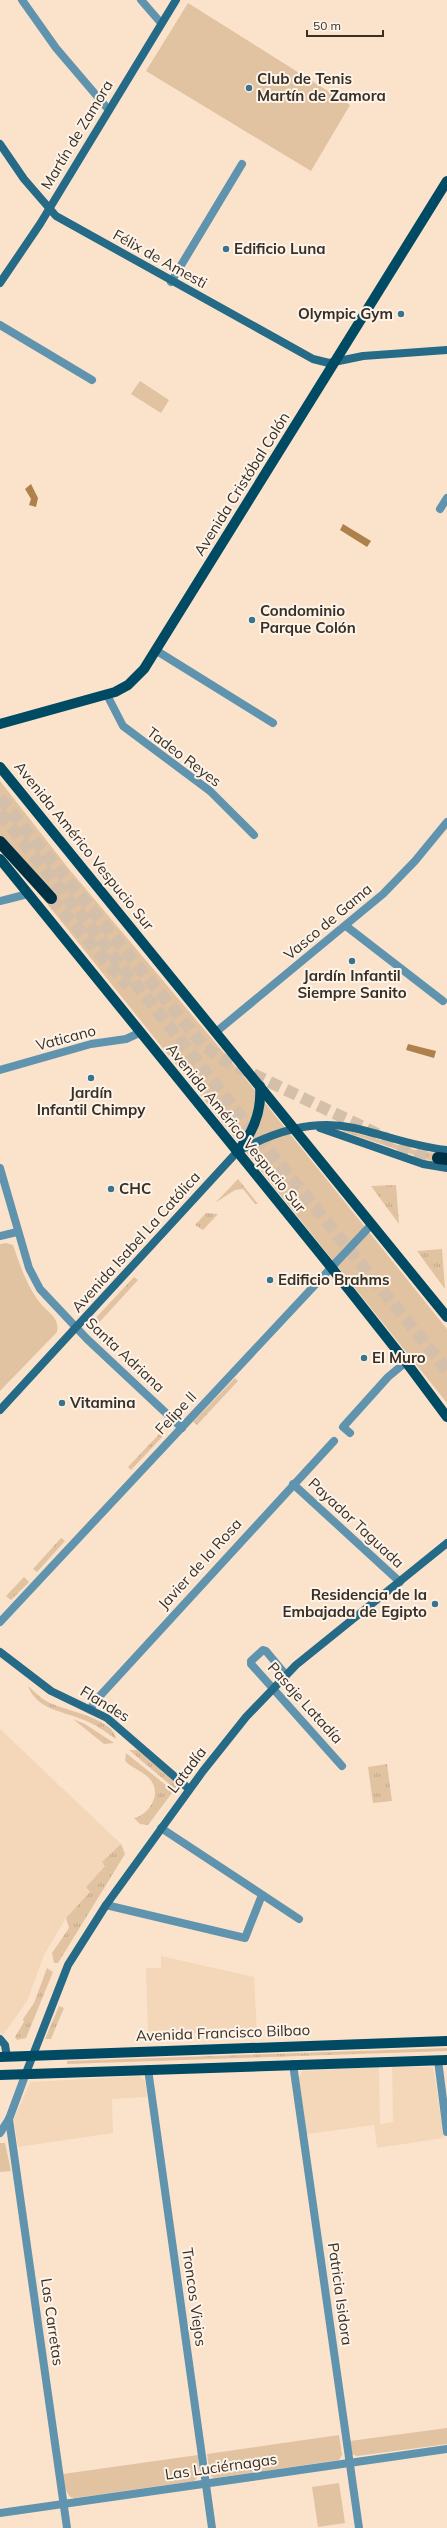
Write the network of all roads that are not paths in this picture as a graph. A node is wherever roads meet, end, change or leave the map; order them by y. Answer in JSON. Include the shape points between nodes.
{"nodes":[{"id":1,"x":22,"y":0,"type":"edge"},
{"id":2,"x":141,"y":0,"type":"edge"},
{"id":3,"x":176,"y":0,"type":"edge"},
{"id":4,"x":161,"y":22,"type":"junction"},
{"id":5,"x":108,"y":109,"type":"junction"},
{"id":6,"x":0,"y":144,"type":"edge"},
{"id":7,"x":242,"y":164,"type":"dead end"},
{"id":8,"x":447,"y":181,"type":"edge"},
{"id":9,"x":49,"y":209,"type":"junction"},
{"id":10,"x":171,"y":282,"type":"junction"},
{"id":11,"x":0,"y":283,"type":"edge"},
{"id":12,"x":0,"y":325,"type":"edge"},
{"id":13,"x":447,"y":350,"type":"edge"},
{"id":14,"x":334,"y":362,"type":"junction"},
{"id":15,"x":92,"y":380,"type":"dead end"},
{"id":16,"x":447,"y":498,"type":"edge"},
{"id":17,"x":440,"y":509,"type":"dead end"},
{"id":18,"x":157,"y":651,"type":"junction"},
{"id":19,"x":107,"y":695,"type":"junction"},
{"id":20,"x":273,"y":723,"type":"dead end"},
{"id":21,"x":0,"y":724,"type":"edge"},
{"id":22,"x":0,"y":767,"type":"edge"},
{"id":23,"x":446,"y":826,"type":"edge"},
{"id":24,"x":254,"y":835,"type":"dead end"},
{"id":25,"x":0,"y":842,"type":"edge"},
{"id":26,"x":0,"y":859,"type":"edge"},
{"id":27,"x":28,"y":894,"type":"junction"},
{"id":28,"x":51,"y":898,"type":"tunnel mouth"},
{"id":29,"x":0,"y":901,"type":"edge"},
{"id":30,"x":346,"y":926,"type":"junction"},
{"id":31,"x":443,"y":1001,"type":"dead end"},
{"id":32,"x":139,"y":1032,"type":"junction"},
{"id":33,"x":216,"y":1032,"type":"junction"},
{"id":34,"x":0,"y":1070,"type":"edge"},
{"id":35,"x":260,"y":1086,"type":"junction"},
{"id":36,"x":312,"y":1126,"type":"junction"},
{"id":37,"x":294,"y":1128,"type":"junction"},
{"id":38,"x":237,"y":1152,"type":"junction"},
{"id":39,"x":444,"y":1156,"type":"edge"},
{"id":40,"x":0,"y":1168,"type":"edge"},
{"id":41,"x":447,"y":1168,"type":"edge"},
{"id":42,"x":372,"y":1224,"type":"junction"},
{"id":43,"x":17,"y":1232,"type":"junction"},
{"id":44,"x":0,"y":1236,"type":"edge"},
{"id":45,"x":331,"y":1267,"type":"junction"},
{"id":46,"x":447,"y":1317,"type":"edge"},
{"id":47,"x":76,"y":1328,"type":"junction"},
{"id":48,"x":406,"y":1362,"type":"junction"},
{"id":49,"x":0,"y":1410,"type":"edge"},
{"id":50,"x":447,"y":1417,"type":"edge"},
{"id":51,"x":182,"y":1428,"type":"junction"},
{"id":52,"x":350,"y":1433,"type":"dead end"},
{"id":53,"x":334,"y":1441,"type":"dead end"},
{"id":54,"x":293,"y":1484,"type":"junction"},
{"id":55,"x":447,"y":1543,"type":"edge"},
{"id":56,"x":400,"y":1582,"type":"junction"},
{"id":57,"x":0,"y":1622,"type":"edge"},
{"id":58,"x":0,"y":1652,"type":"edge"},
{"id":59,"x":286,"y":1675,"type":"junction"},
{"id":60,"x":274,"y":1688,"type":"junction"},
{"id":61,"x":90,"y":1709,"type":"junction"},
{"id":62,"x":342,"y":1766,"type":"dead end"},
{"id":63,"x":189,"y":1789,"type":"junction"},
{"id":64,"x":161,"y":1828,"type":"junction"},
{"id":65,"x":262,"y":1895,"type":"junction"},
{"id":66,"x":106,"y":1904,"type":"junction"},
{"id":67,"x":299,"y":1918,"type":"dead end"},
{"id":68,"x":0,"y":2040,"type":"edge"},
{"id":69,"x":447,"y":2041,"type":"edge"},
{"id":70,"x":33,"y":2055,"type":"junction"},
{"id":71,"x":4,"y":2057,"type":"edge"},
{"id":72,"x":443,"y":2060,"type":"edge"},
{"id":73,"x":293,"y":2064,"type":"junction"},
{"id":74,"x":0,"y":2068,"type":"edge"},
{"id":75,"x":148,"y":2069,"type":"junction"},
{"id":76,"x":26,"y":2073,"type":"junction"},
{"id":77,"x":0,"y":2075,"type":"edge"},
{"id":78,"x":9,"y":2119,"type":"junction"},
{"id":79,"x":0,"y":2132,"type":"edge"},
{"id":80,"x":447,"y":2132,"type":"edge"},
{"id":81,"x":447,"y":2449,"type":"edge"},
{"id":82,"x":349,"y":2462,"type":"junction"},
{"id":83,"x":206,"y":2483,"type":"junction"},
{"id":84,"x":64,"y":2504,"type":"junction"},
{"id":85,"x":0,"y":2513,"type":"edge"},
{"id":86,"x":67,"y":2528,"type":"edge"},
{"id":87,"x":212,"y":2528,"type":"edge"},
{"id":88,"x":359,"y":2528,"type":"edge"}],
"edges":[{"from":1,"to":5,"type":"street","via":[[56,48]]},
{"from":2,"to":4,"type":"street"},
{"from":3,"to":4,"type":"street","name":"Martín de Zamora"},
{"from":4,"to":5,"type":"street","name":"Martín de Zamora"},
{"from":5,"to":9,"type":"street","name":"Martín de Zamora"},
{"from":6,"to":9,"type":"street","name":"Félix de Amesti"},
{"from":7,"to":10,"type":"street"},
{"from":8,"to":14,"type":"main road","name":"Avenida Cristóbal Colón"},
{"from":9,"to":10,"type":"street","name":"Félix de Amesti","via":[[56,216]]},
{"from":9,"to":11,"type":"street","name":"Martín de Zamora"},
{"from":10,"to":14,"type":"street","name":"Félix de Amesti","via":[[314,359]]},
{"from":12,"to":15,"type":"street"},
{"from":13,"to":14,"type":"street","via":[[363,356]]},
{"from":14,"to":18,"type":"main road","name":"Avenida Cristóbal Colón"},
{"from":16,"to":17,"type":"street"},
{"from":18,"to":19,"type":"main road","name":"Avenida Cristóbal Colón","via":[[134,680]]},
{"from":18,"to":20,"type":"street"},
{"from":19,"to":21,"type":"main road","name":"Avenida Cristóbal Colón"},
{"from":19,"to":24,"type":"street","name":"Tadeo Reyes","via":[[123,726],[210,791]]},
{"from":22,"to":33,"type":"main road","name":"Avenida Américo Vespucio Sur"},
{"from":23,"to":30,"type":"street","name":"Vasco de Gama","via":[[400,877]]},
{"from":25,"to":28,"type":"highway"},
{"from":26,"to":27,"type":"main road","name":"Avenida Américo Vespucio Sur"},
{"from":27,"to":29,"type":"street"},
{"from":27,"to":32,"type":"main road","name":"Avenida Américo Vespucio Sur"},
{"from":30,"to":31,"type":"street"},
{"from":30,"to":33,"type":"street","name":"Vasco de Gama"},
{"from":32,"to":34,"type":"street","name":"Vaticano","via":[[126,1039],[91,1044]]},
{"from":32,"to":38,"type":"main road","name":"Avenida Américo Vespucio Sur"},
{"from":33,"to":35,"type":"main road","name":"Avenida Américo Vespucio Sur"},
{"from":35,"to":37,"type":"main road","name":"Avenida Américo Vespucio Sur"},
{"from":35,"to":38,"type":"main road","via":[[260,1104],[254,1125]]},
{"from":36,"to":37,"type":"street","name":"Avenida Isabel La Católica"},
{"from":36,"to":39,"type":"street","name":"Avenida Isabel La Católica","via":[[354,1128],[420,1146]]},
{"from":36,"to":41,"type":"street","name":"Avenida Isabel La Católica","via":[[423,1164]]},
{"from":37,"to":38,"type":"street","name":"Avenida Isabel La Católica","via":[[268,1136]]},
{"from":37,"to":42,"type":"main road","name":"Avenida Américo Vespucio Sur"},
{"from":38,"to":45,"type":"main road","name":"Avenida Américo Vespucio Sur"},
{"from":38,"to":47,"type":"street","name":"Avenida Isabel La Católica"},
{"from":40,"to":43,"type":"street","name":"Santa Adriana"},
{"from":42,"to":45,"type":"street","name":"Felipe II"},
{"from":42,"to":46,"type":"main road","name":"Avenida Américo Vespucio Sur"},
{"from":43,"to":44,"type":"street"},
{"from":43,"to":47,"type":"street","name":"Santa Adriana","via":[[35,1281],[50,1302]]},
{"from":45,"to":48,"type":"main road","name":"Avenida Américo Vespucio Sur"},
{"from":45,"to":51,"type":"street","name":"Felipe II"},
{"from":47,"to":49,"type":"street","name":"Avenida Isabel La Católica"},
{"from":47,"to":51,"type":"street","name":"Santa Adriana"},
{"from":48,"to":50,"type":"main road","name":"Avenida Américo Vespucio Sur"},
{"from":48,"to":52,"type":"street","via":[[388,1377],[343,1427]]},
{"from":51,"to":57,"type":"street","name":"Felipe II"},
{"from":53,"to":54,"type":"street","name":"Javier de la Rosa"},
{"from":54,"to":56,"type":"street","name":"Payador Taguada"},
{"from":54,"to":61,"type":"street","name":"Javier de la Rosa"},
{"from":55,"to":56,"type":"street","name":"Latadía"},
{"from":56,"to":59,"type":"street","name":"Latadía"},
{"from":58,"to":61,"type":"street","name":"Flandes","via":[[51,1691]]},
{"from":59,"to":60,"type":"street","name":"Latadía"},
{"from":59,"to":60,"type":"street","name":"Pasaje Latadía","via":[[266,1651],[263,1650],[252,1660],[251,1664]]},
{"from":60,"to":62,"type":"street","name":"Pasaje Latadía"},
{"from":60,"to":63,"type":"street","name":"Latadía","via":[[246,1717]]},
{"from":61,"to":63,"type":"street","name":"Flandes","via":[[136,1741]]},
{"from":63,"to":64,"type":"street","name":"Latadía"},
{"from":64,"to":65,"type":"street"},
{"from":64,"to":66,"type":"street","name":"Latadía"},
{"from":65,"to":66,"type":"street","via":[[245,1938]]},
{"from":65,"to":67,"type":"street"},
{"from":66,"to":70,"type":"street","name":"Latadía","via":[[68,1965]]},
{"from":68,"to":71,"type":"street","via":[[5,2045]]},
{"from":69,"to":70,"type":"main road","name":"Avenida Francisco Bilbao"},
{"from":70,"to":71,"type":"main road","name":"Avenida Francisco Bilbao"},
{"from":70,"to":76,"type":"street","name":"Latadía"},
{"from":71,"to":74,"type":"main road"},
{"from":72,"to":73,"type":"main road"},
{"from":72,"to":80,"type":"street"},
{"from":73,"to":75,"type":"main road"},
{"from":73,"to":82,"type":"street","name":"Patricia Isidora"},
{"from":75,"to":76,"type":"main road"},
{"from":75,"to":83,"type":"street","name":"Troncos Viejos"},
{"from":76,"to":77,"type":"main road"},
{"from":76,"to":78,"type":"street"},
{"from":78,"to":79,"type":"street"},
{"from":78,"to":84,"type":"street","name":"Las Carretas"},
{"from":81,"to":82,"type":"street","name":"Las Luciérnagas"},
{"from":82,"to":83,"type":"street","name":"Las Luciérnagas"},
{"from":82,"to":88,"type":"street","name":"Patricia Isidora"},
{"from":83,"to":84,"type":"street","name":"Las Luciérnagas"},
{"from":83,"to":87,"type":"street","name":"Troncos Viejos"},
{"from":84,"to":85,"type":"street","name":"Las Luciérnagas"},
{"from":84,"to":86,"type":"street","name":"Las Carretas"}]}
